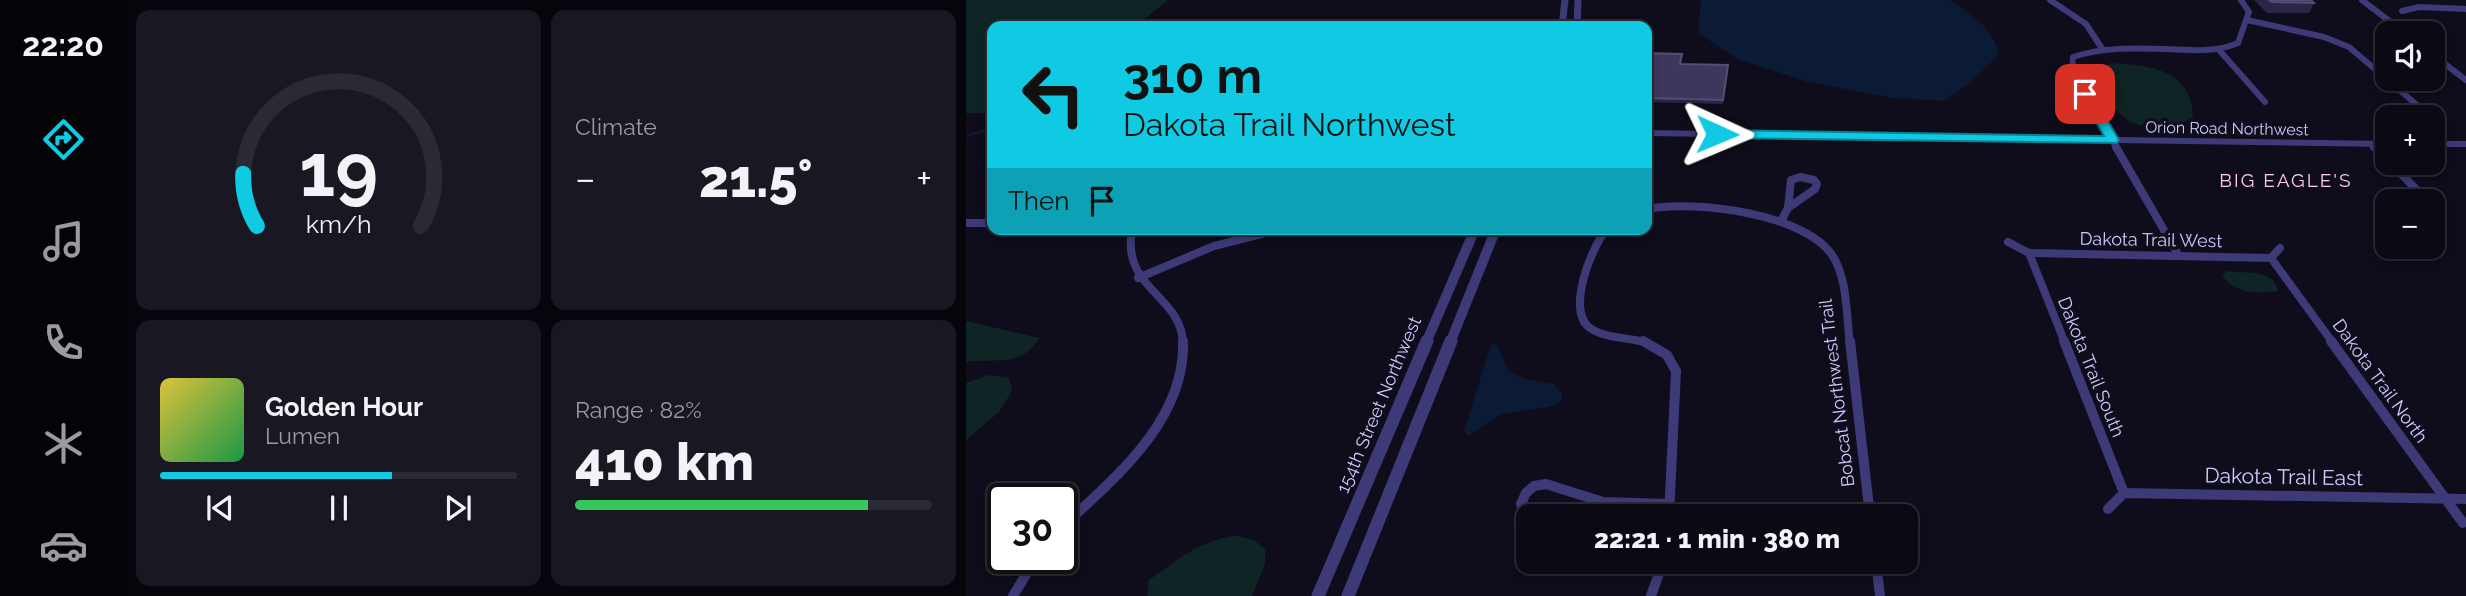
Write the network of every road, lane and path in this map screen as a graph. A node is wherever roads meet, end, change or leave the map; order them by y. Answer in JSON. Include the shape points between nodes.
{"nodes":[{"id":1,"x":1565,"y":0,"type":"edge"},
{"id":2,"x":1577,"y":0,"type":"edge"},
{"id":3,"x":2050,"y":0,"type":"edge"},
{"id":4,"x":2241,"y":0,"type":"edge"},
{"id":5,"x":2362,"y":0,"type":"edge"},
{"id":6,"x":2466,"y":9,"type":"edge"},
{"id":7,"x":2402,"y":11,"type":"dead end"},
{"id":8,"x":2247,"y":20,"type":"junction"},
{"id":9,"x":1563,"y":21,"type":"edge"},
{"id":10,"x":1577,"y":21,"type":"edge"},
{"id":11,"x":2389,"y":21,"type":"edge"},
{"id":12,"x":2104,"y":50,"type":"junction"},
{"id":13,"x":2220,"y":51,"type":"junction"},
{"id":14,"x":2445,"y":64,"type":"edge"},
{"id":15,"x":2466,"y":80,"type":"edge"},
{"id":16,"x":2265,"y":102,"type":"dead end"},
{"id":17,"x":2417,"y":105,"type":"dead end"},
{"id":18,"x":1652,"y":133,"type":"edge"},
{"id":19,"x":2112,"y":140,"type":"junction"},
{"id":20,"x":2371,"y":144,"type":"junction"},
{"id":21,"x":2375,"y":144,"type":"edge"},
{"id":22,"x":2466,"y":144,"type":"edge"},
{"id":23,"x":2445,"y":145,"type":"edge"},
{"id":24,"x":2375,"y":148,"type":"edge"},
{"id":25,"x":2402,"y":175,"type":"edge"},
{"id":26,"x":2416,"y":189,"type":"edge"},
{"id":27,"x":1788,"y":208,"type":"junction"},
{"id":28,"x":1652,"y":209,"type":"edge"},
{"id":29,"x":1781,"y":221,"type":"junction"},
{"id":30,"x":967,"y":223,"type":"edge"},
{"id":31,"x":987,"y":223,"type":"edge"},
{"id":32,"x":1130,"y":235,"type":"edge"},
{"id":33,"x":1259,"y":235,"type":"edge"},
{"id":34,"x":1472,"y":235,"type":"edge"},
{"id":35,"x":1494,"y":235,"type":"edge"},
{"id":36,"x":1602,"y":235,"type":"edge"},
{"id":37,"x":2008,"y":242,"type":"dead end"},
{"id":38,"x":2280,"y":248,"type":"dead end"},
{"id":39,"x":2029,"y":253,"type":"junction"},
{"id":40,"x":2179,"y":256,"type":"junction"},
{"id":41,"x":2271,"y":258,"type":"junction"},
{"id":42,"x":1138,"y":278,"type":"junction"},
{"id":43,"x":2124,"y":493,"type":"junction"},
{"id":44,"x":2446,"y":499,"type":"junction"},
{"id":45,"x":2466,"y":499,"type":"edge"},
{"id":46,"x":1602,"y":502,"type":"junction"},
{"id":47,"x":1521,"y":504,"type":"edge"},
{"id":48,"x":1596,"y":504,"type":"edge"},
{"id":49,"x":1619,"y":504,"type":"edge"},
{"id":50,"x":1669,"y":504,"type":"edge"},
{"id":51,"x":1868,"y":504,"type":"edge"},
{"id":52,"x":2108,"y":509,"type":"dead end"},
{"id":53,"x":1078,"y":512,"type":"edge"},
{"id":54,"x":2463,"y":523,"type":"dead end"},
{"id":55,"x":1026,"y":574,"type":"edge"},
{"id":56,"x":1659,"y":574,"type":"edge"},
{"id":57,"x":1877,"y":574,"type":"edge"},
{"id":58,"x":1013,"y":596,"type":"edge"},
{"id":59,"x":1318,"y":596,"type":"edge"},
{"id":60,"x":1348,"y":596,"type":"edge"},
{"id":61,"x":1651,"y":596,"type":"edge"},
{"id":62,"x":1880,"y":596,"type":"edge"}],
"edges":[{"from":1,"to":9,"type":"street"},
{"from":2,"to":10,"type":"street"},
{"from":3,"to":12,"type":"street","via":[[2087,24]]},
{"from":4,"to":8,"type":"street","via":[[2249,12]]},
{"from":5,"to":11,"type":"street"},
{"from":6,"to":7,"type":"street"},
{"from":8,"to":13,"type":"street","via":[[2238,43]]},
{"from":8,"to":17,"type":"street","via":[[2348,47]]},
{"from":12,"to":13,"type":"street"},
{"from":12,"to":19,"type":"street","via":[[2083,52],[2071,63]]},
{"from":13,"to":16,"type":"street"},
{"from":14,"to":15,"type":"street"},
{"from":18,"to":19,"type":"street","name":"Orion Road Northwest"},
{"from":19,"to":20,"type":"street","name":"Orion Road Northwest"},
{"from":19,"to":40,"type":"street"},
{"from":20,"to":21,"type":"street","name":"Orion Road Northwest"},
{"from":20,"to":24,"type":"street"},
{"from":22,"to":23,"type":"street"},
{"from":25,"to":26,"type":"street"},
{"from":27,"to":27,"type":"street","via":[[1815,189],[1814,180],[1791,180]]},
{"from":27,"to":29,"type":"street"},
{"from":28,"to":29,"type":"street","name":"Bobcat Northwest Trail","via":[[1686,206]]},
{"from":29,"to":51,"type":"street","name":"Bobcat Northwest Trail","via":[[1822,244],[1837,263],[1859,393]]},
{"from":30,"to":31,"type":"street"},
{"from":32,"to":42,"type":"street","via":[[1128,245]]},
{"from":33,"to":42,"type":"street","via":[[1214,247]]},
{"from":34,"to":59,"type":"street","name":"154th Street Northwest"},
{"from":35,"to":60,"type":"street"},
{"from":36,"to":50,"type":"street","via":[[1592,253],[1579,314],[1598,332],[1648,341],[1671,357],[1676,371]]},
{"from":37,"to":39,"type":"street"},
{"from":38,"to":41,"type":"street"},
{"from":39,"to":40,"type":"street","name":"Dakota Trail West"},
{"from":39,"to":43,"type":"street","name":"Dakota Trail South"},
{"from":40,"to":41,"type":"street","name":"Dakota Trail West"},
{"from":41,"to":44,"type":"street","name":"Dakota Trail North"},
{"from":42,"to":53,"type":"street","via":[[1168,306],[1183,341],[1183,366],[1166,413],[1148,441]]},
{"from":43,"to":44,"type":"street","name":"Dakota Trail East"},
{"from":43,"to":52,"type":"street"},
{"from":44,"to":45,"type":"street","name":"Dakota Trail East"},
{"from":44,"to":54,"type":"street","name":"Dakota Trail North"},
{"from":46,"to":47,"type":"street","via":[[1546,484],[1534,485]]},
{"from":46,"to":48,"type":"street"},
{"from":46,"to":49,"type":"street"},
{"from":55,"to":58,"type":"street"},
{"from":56,"to":61,"type":"street"},
{"from":57,"to":62,"type":"street"}]}
